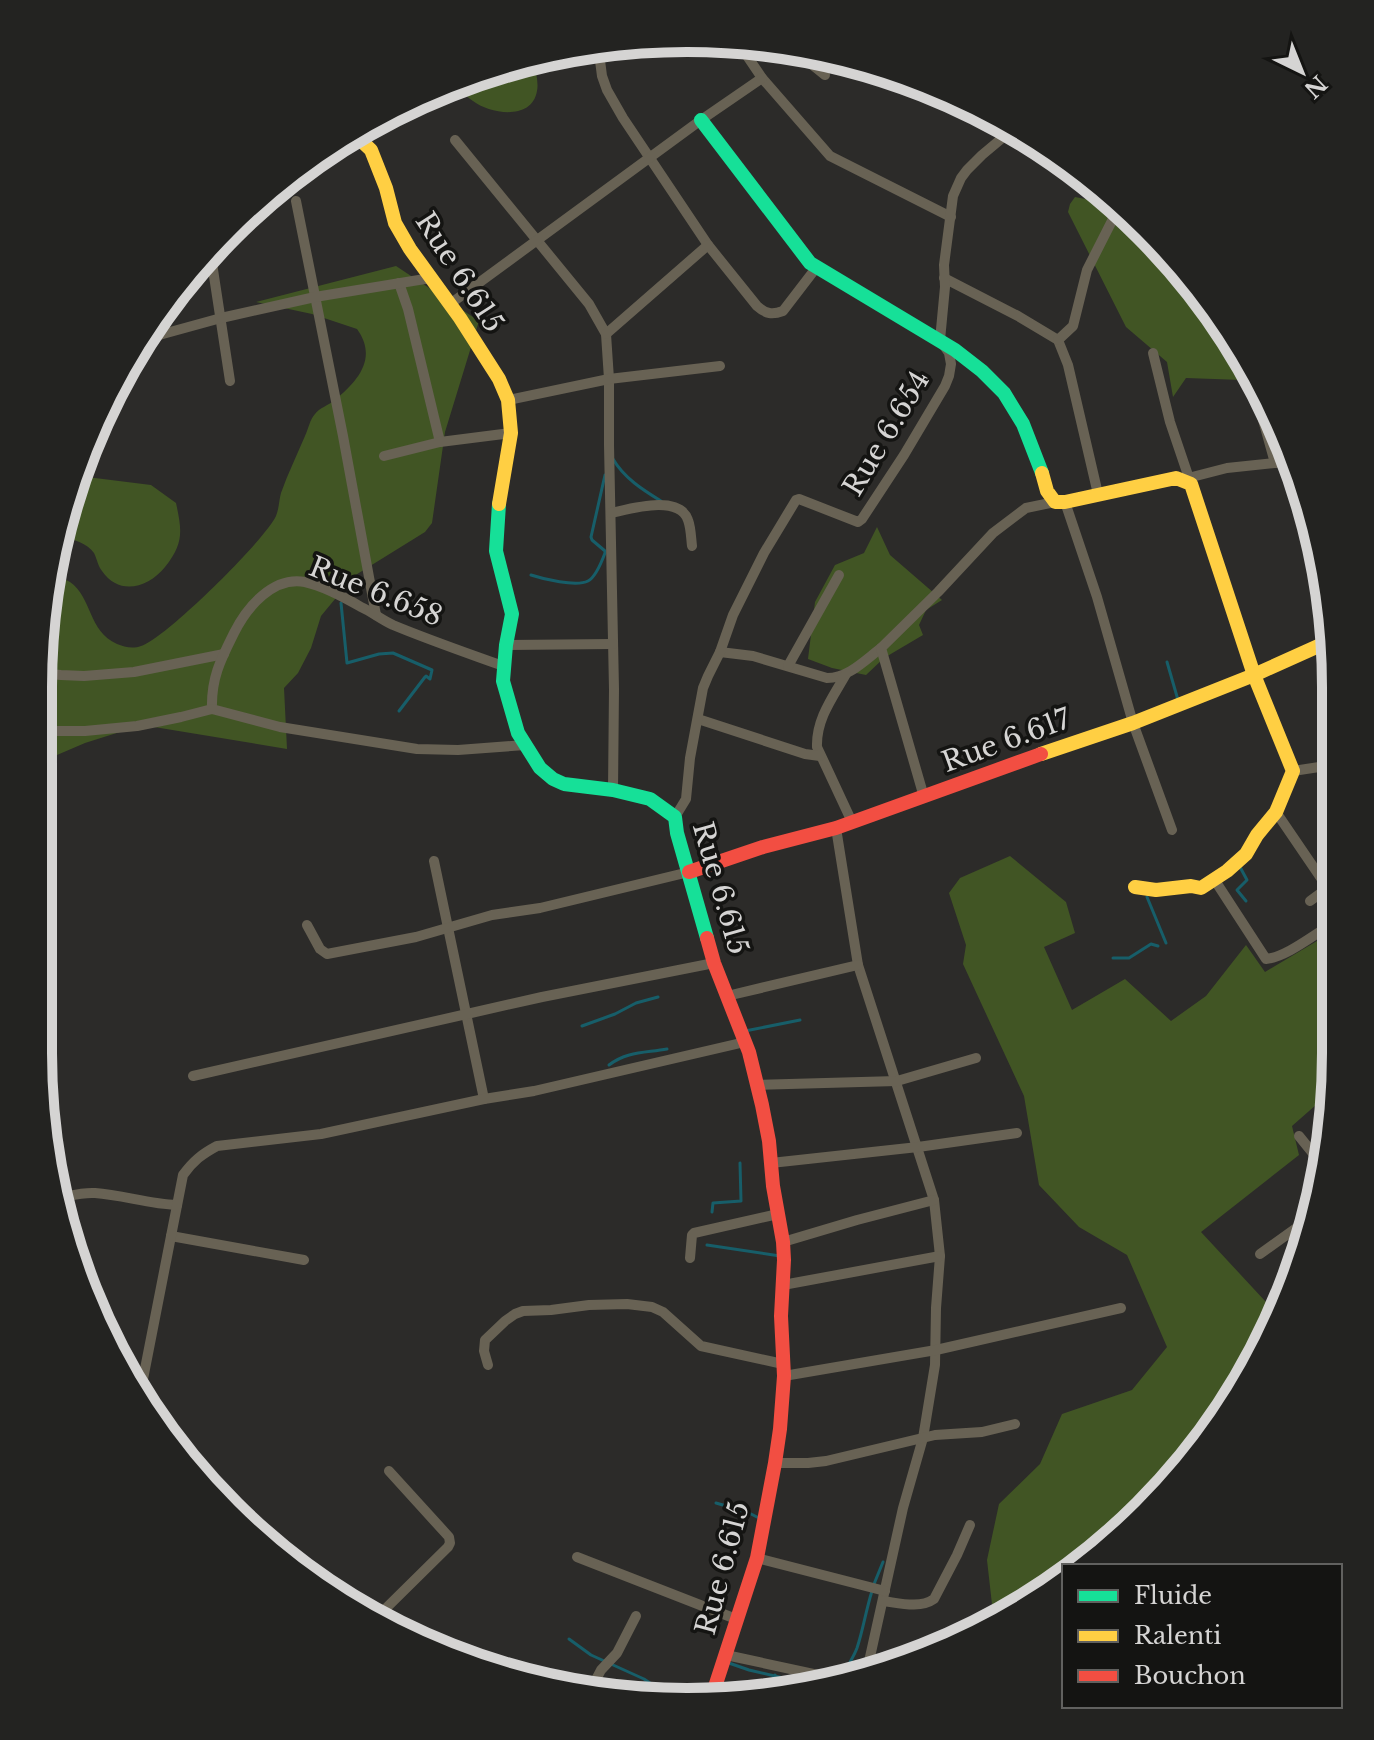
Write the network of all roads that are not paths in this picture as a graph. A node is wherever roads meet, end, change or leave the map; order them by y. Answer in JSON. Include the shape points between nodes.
{"nodes":[{"id":1,"x":746,"y":55,"type":"edge"},
{"id":2,"x":599,"y":58,"type":"edge"},
{"id":3,"x":812,"y":64,"type":"edge"},
{"id":4,"x":825,"y":75,"type":"dead end"},
{"id":5,"x":762,"y":78,"type":"junction"},
{"id":6,"x":701,"y":120,"type":"junction"},
{"id":7,"x":1004,"y":137,"type":"edge"},
{"id":8,"x":455,"y":140,"type":"dead end"},
{"id":9,"x":362,"y":142,"type":"edge"},
{"id":10,"x":649,"y":159,"type":"junction"},
{"id":11,"x":296,"y":201,"type":"dead end"},
{"id":12,"x":951,"y":217,"type":"junction"},
{"id":13,"x":1114,"y":217,"type":"edge"},
{"id":14,"x":537,"y":240,"type":"junction"},
{"id":15,"x":708,"y":245,"type":"junction"},
{"id":16,"x":212,"y":265,"type":"edge"},
{"id":17,"x":816,"y":268,"type":"junction"},
{"id":18,"x":431,"y":278,"type":"junction"},
{"id":19,"x":944,"y":278,"type":"junction"},
{"id":20,"x":399,"y":283,"type":"junction"},
{"id":21,"x":315,"y":297,"type":"junction"},
{"id":22,"x":450,"y":304,"type":"junction"},
{"id":23,"x":221,"y":318,"type":"junction"},
{"id":24,"x":606,"y":334,"type":"junction"},
{"id":25,"x":158,"y":335,"type":"edge"},
{"id":26,"x":940,"y":340,"type":"junction"},
{"id":27,"x":1058,"y":340,"type":"junction"},
{"id":28,"x":1153,"y":353,"type":"dead end"},
{"id":29,"x":720,"y":366,"type":"dead end"},
{"id":30,"x":609,"y":379,"type":"junction"},
{"id":31,"x":230,"y":381,"type":"dead end"},
{"id":32,"x":508,"y":400,"type":"junction"},
{"id":33,"x":1263,"y":418,"type":"edge"},
{"id":34,"x":511,"y":433,"type":"junction"},
{"id":35,"x":440,"y":442,"type":"junction"},
{"id":36,"x":384,"y":456,"type":"dead end"},
{"id":37,"x":1281,"y":462,"type":"edge"},
{"id":38,"x":1275,"y":463,"type":"junction"},
{"id":39,"x":1191,"y":484,"type":"junction"},
{"id":40,"x":1098,"y":494,"type":"junction"},
{"id":41,"x":1060,"y":502,"type":"junction"},
{"id":42,"x":611,"y":513,"type":"junction"},
{"id":43,"x":692,"y":546,"type":"dead end"},
{"id":44,"x":839,"y":575,"type":"dead end"},
{"id":45,"x":376,"y":615,"type":"junction"},
{"id":46,"x":613,"y":644,"type":"junction"},
{"id":47,"x":506,"y":645,"type":"junction"},
{"id":48,"x":1321,"y":647,"type":"edge"},
{"id":49,"x":881,"y":648,"type":"junction"},
{"id":50,"x":720,"y":652,"type":"junction"},
{"id":51,"x":224,"y":654,"type":"junction"},
{"id":52,"x":503,"y":666,"type":"junction"},
{"id":53,"x":788,"y":666,"type":"junction"},
{"id":54,"x":52,"y":674,"type":"edge"},
{"id":55,"x":846,"y":674,"type":"junction"},
{"id":56,"x":1254,"y":675,"type":"junction"},
{"id":57,"x":212,"y":709,"type":"junction"},
{"id":58,"x":698,"y":719,"type":"junction"},
{"id":59,"x":1133,"y":723,"type":"junction"},
{"id":60,"x":52,"y":731,"type":"edge"},
{"id":61,"x":525,"y":745,"type":"junction"},
{"id":62,"x":820,"y":756,"type":"junction"},
{"id":63,"x":1322,"y":767,"type":"edge"},
{"id":64,"x":1293,"y":771,"type":"junction"},
{"id":65,"x":613,"y":790,"type":"junction"},
{"id":66,"x":924,"y":797,"type":"junction"},
{"id":67,"x":1276,"y":812,"type":"junction"},
{"id":68,"x":675,"y":817,"type":"junction"},
{"id":69,"x":852,"y":822,"type":"junction"},
{"id":70,"x":836,"y":828,"type":"junction"},
{"id":71,"x":1172,"y":830,"type":"dead end"},
{"id":72,"x":434,"y":861,"type":"dead end"},
{"id":73,"x":689,"y":872,"type":"junction"},
{"id":74,"x":1214,"y":879,"type":"junction"},
{"id":75,"x":1322,"y":880,"type":"edge"},
{"id":76,"x":1135,"y":887,"type":"dead end"},
{"id":77,"x":1322,"y":892,"type":"edge"},
{"id":78,"x":1310,"y":901,"type":"dead end"},
{"id":79,"x":307,"y":925,"type":"dead end"},
{"id":80,"x":447,"y":929,"type":"junction"},
{"id":81,"x":1322,"y":930,"type":"edge"},
{"id":82,"x":714,"y":963,"type":"junction"},
{"id":83,"x":858,"y":965,"type":"junction"},
{"id":84,"x":727,"y":996,"type":"junction"},
{"id":85,"x":466,"y":1015,"type":"junction"},
{"id":86,"x":745,"y":1042,"type":"junction"},
{"id":87,"x":976,"y":1058,"type":"dead end"},
{"id":88,"x":193,"y":1076,"type":"dead end"},
{"id":89,"x":897,"y":1081,"type":"junction"},
{"id":90,"x":757,"y":1085,"type":"junction"},
{"id":91,"x":484,"y":1099,"type":"junction"},
{"id":92,"x":1017,"y":1133,"type":"dead end"},
{"id":93,"x":1299,"y":1136,"type":"dead end"},
{"id":94,"x":918,"y":1147,"type":"junction"},
{"id":95,"x":1314,"y":1154,"type":"edge"},
{"id":96,"x":771,"y":1163,"type":"junction"},
{"id":97,"x":69,"y":1196,"type":"edge"},
{"id":98,"x":934,"y":1200,"type":"junction"},
{"id":99,"x":177,"y":1205,"type":"junction"},
{"id":100,"x":778,"y":1214,"type":"junction"},
{"id":101,"x":1297,"y":1228,"type":"edge"},
{"id":102,"x":171,"y":1236,"type":"junction"},
{"id":103,"x":783,"y":1242,"type":"junction"},
{"id":104,"x":1260,"y":1254,"type":"dead end"},
{"id":105,"x":940,"y":1256,"type":"junction"},
{"id":106,"x":690,"y":1258,"type":"dead end"},
{"id":107,"x":304,"y":1260,"type":"dead end"},
{"id":108,"x":783,"y":1285,"type":"junction"},
{"id":109,"x":1121,"y":1308,"type":"dead end"},
{"id":110,"x":936,"y":1350,"type":"junction"},
{"id":111,"x":488,"y":1365,"type":"dead end"},
{"id":112,"x":784,"y":1370,"type":"junction"},
{"id":113,"x":143,"y":1379,"type":"edge"},
{"id":114,"x":1015,"y":1424,"type":"dead end"},
{"id":115,"x":923,"y":1438,"type":"junction"},
{"id":116,"x":775,"y":1463,"type":"junction"},
{"id":117,"x":389,"y":1471,"type":"dead end"},
{"id":118,"x":970,"y":1525,"type":"dead end"},
{"id":119,"x":577,"y":1557,"type":"dead end"},
{"id":120,"x":757,"y":1558,"type":"junction"},
{"id":121,"x":884,"y":1596,"type":"junction"},
{"id":122,"x":383,"y":1611,"type":"edge"},
{"id":123,"x":636,"y":1616,"type":"dead end"},
{"id":124,"x":736,"y":1619,"type":"junction"},
{"id":125,"x":726,"y":1655,"type":"junction"},
{"id":126,"x":869,"y":1661,"type":"edge"},
{"id":127,"x":817,"y":1675,"type":"edge"},
{"id":128,"x":595,"y":1681,"type":"edge"},
{"id":129,"x":715,"y":1687,"type":"edge"}],
"edges":[{"from":1,"to":5,"type":"street"},
{"from":2,"to":10,"type":"street","via":[[607,90]]},
{"from":3,"to":4,"type":"street"},
{"from":5,"to":6,"type":"street"},
{"from":5,"to":12,"type":"street","via":[[830,156]]},
{"from":6,"to":10,"type":"street"},
{"from":6,"to":17,"type":"street"},
{"from":7,"to":12,"type":"street","name":"Rue 6.654","via":[[961,178]]},
{"from":8,"to":14,"type":"street"},
{"from":9,"to":18,"type":"street","name":"Rue 6.615","via":[[371,150],[395,223]]},
{"from":10,"to":14,"type":"street"},
{"from":10,"to":15,"type":"street"},
{"from":11,"to":21,"type":"street"},
{"from":12,"to":19,"type":"street","name":"Rue 6.654"},
{"from":13,"to":27,"type":"street","via":[[1087,270],[1073,326]]},
{"from":14,"to":22,"type":"street"},
{"from":14,"to":24,"type":"street","via":[[589,304]]},
{"from":15,"to":17,"type":"street","via":[[757,306],[770,314],[783,311]]},
{"from":15,"to":24,"type":"street"},
{"from":16,"to":23,"type":"street"},
{"from":17,"to":26,"type":"street"},
{"from":18,"to":20,"type":"street"},
{"from":18,"to":22,"type":"street","name":"Rue 6.615"},
{"from":19,"to":26,"type":"street","name":"Rue 6.654"},
{"from":19,"to":27,"type":"street"},
{"from":20,"to":21,"type":"street"},
{"from":20,"to":35,"type":"street"},
{"from":21,"to":23,"type":"street"},
{"from":21,"to":45,"type":"street"},
{"from":22,"to":32,"type":"street","name":"Rue 6.615"},
{"from":23,"to":25,"type":"street"},
{"from":23,"to":31,"type":"street"},
{"from":24,"to":30,"type":"street"},
{"from":26,"to":41,"type":"street","via":[[1004,393],[1023,424],[1047,491]]},
{"from":26,"to":50,"type":"street","name":"Rue 6.654","via":[[951,364],[945,386],[862,519],[796,500],[764,553]]},
{"from":27,"to":40,"type":"street"},
{"from":28,"to":39,"type":"street"},
{"from":29,"to":30,"type":"street"},
{"from":30,"to":32,"type":"street"},
{"from":30,"to":42,"type":"street"},
{"from":32,"to":34,"type":"street","name":"Rue 6.615"},
{"from":33,"to":38,"type":"street"},
{"from":34,"to":35,"type":"street"},
{"from":34,"to":47,"type":"street","name":"Rue 6.615","via":[[496,545],[512,614]]},
{"from":35,"to":36,"type":"street"},
{"from":37,"to":38,"type":"street"},
{"from":38,"to":39,"type":"street","via":[[1227,468],[1192,477]]},
{"from":39,"to":40,"type":"street","via":[[1176,478]]},
{"from":39,"to":56,"type":"street"},
{"from":40,"to":41,"type":"street"},
{"from":41,"to":49,"type":"street","via":[[1026,508],[993,533]]},
{"from":41,"to":59,"type":"street","via":[[1097,597]]},
{"from":42,"to":43,"type":"street","via":[[649,505],[679,509],[688,520]]},
{"from":42,"to":46,"type":"street"},
{"from":44,"to":53,"type":"street"},
{"from":45,"to":51,"type":"street","name":"Rue 6.658","via":[[334,593],[289,582],[265,593],[249,610]]},
{"from":45,"to":52,"type":"street","name":"Rue 6.658"},
{"from":46,"to":47,"type":"street"},
{"from":46,"to":65,"type":"street"},
{"from":47,"to":52,"type":"street","name":"Rue 6.615"},
{"from":48,"to":56,"type":"street","name":"Rue 6.617"},
{"from":49,"to":55,"type":"street"},
{"from":49,"to":66,"type":"street"},
{"from":50,"to":53,"type":"street"},
{"from":50,"to":58,"type":"street","name":"Rue 6.654","via":[[703,688]]},
{"from":51,"to":54,"type":"street","via":[[122,673]]},
{"from":51,"to":57,"type":"street","name":"Rue 6.658","via":[[213,683]]},
{"from":52,"to":61,"type":"street","name":"Rue 6.615","via":[[508,703]]},
{"from":53,"to":55,"type":"street","via":[[827,678]]},
{"from":55,"to":62,"type":"street","via":[[819,724]]},
{"from":56,"to":59,"type":"street","name":"Rue 6.617"},
{"from":56,"to":64,"type":"street"},
{"from":57,"to":60,"type":"street","via":[[137,726]]},
{"from":57,"to":61,"type":"street","via":[[280,727],[417,749]]},
{"from":58,"to":62,"type":"street"},
{"from":58,"to":68,"type":"street","name":"Rue 6.654","via":[[686,799]]},
{"from":59,"to":66,"type":"street","name":"Rue 6.617"},
{"from":59,"to":71,"type":"street"},
{"from":61,"to":65,"type":"street","name":"Rue 6.615","via":[[553,779]]},
{"from":62,"to":69,"type":"street"},
{"from":63,"to":64,"type":"street"},
{"from":64,"to":67,"type":"street"},
{"from":65,"to":68,"type":"street","name":"Rue 6.615","via":[[650,799]]},
{"from":66,"to":69,"type":"street","name":"Rue 6.617"},
{"from":67,"to":74,"type":"street","via":[[1246,854]]},
{"from":67,"to":75,"type":"street"},
{"from":68,"to":73,"type":"street","name":"Rue 6.615"},
{"from":69,"to":70,"type":"street","name":"Rue 6.617"},
{"from":70,"to":73,"type":"street","name":"Rue 6.617"},
{"from":70,"to":83,"type":"street"},
{"from":72,"to":80,"type":"street"},
{"from":73,"to":80,"type":"street"},
{"from":73,"to":82,"type":"street","name":"Rue 6.615"},
{"from":74,"to":76,"type":"street","via":[[1201,888]]},
{"from":74,"to":81,"type":"street","via":[[1266,959]]},
{"from":77,"to":78,"type":"street"},
{"from":79,"to":80,"type":"street","via":[[327,954]]},
{"from":80,"to":85,"type":"street"},
{"from":82,"to":84,"type":"street","name":"Rue 6.615"},
{"from":82,"to":85,"type":"street"},
{"from":83,"to":84,"type":"street"},
{"from":83,"to":89,"type":"street"},
{"from":84,"to":86,"type":"street","name":"Rue 6.615"},
{"from":85,"to":88,"type":"street"},
{"from":85,"to":91,"type":"street"},
{"from":86,"to":90,"type":"street","name":"Rue 6.615"},
{"from":86,"to":91,"type":"street"},
{"from":87,"to":89,"type":"street"},
{"from":89,"to":90,"type":"street"},
{"from":89,"to":94,"type":"street"},
{"from":90,"to":96,"type":"street","name":"Rue 6.615"},
{"from":91,"to":99,"type":"street","via":[[321,1134],[217,1146],[192,1162],[183,1175]]},
{"from":92,"to":94,"type":"street"},
{"from":93,"to":95,"type":"street"},
{"from":94,"to":96,"type":"street"},
{"from":94,"to":98,"type":"street"},
{"from":96,"to":100,"type":"street","name":"Rue 6.615"},
{"from":97,"to":99,"type":"street","via":[[90,1193]]},
{"from":98,"to":103,"type":"street"},
{"from":98,"to":105,"type":"street"},
{"from":99,"to":102,"type":"street"},
{"from":100,"to":103,"type":"street","name":"Rue 6.615"},
{"from":100,"to":106,"type":"street","via":[[694,1233]]},
{"from":101,"to":104,"type":"street"},
{"from":102,"to":107,"type":"street"},
{"from":102,"to":113,"type":"street"},
{"from":103,"to":108,"type":"street","name":"Rue 6.615"},
{"from":105,"to":108,"type":"street"},
{"from":105,"to":110,"type":"street"},
{"from":108,"to":112,"type":"street","name":"Rue 6.615"},
{"from":109,"to":110,"type":"street"},
{"from":110,"to":112,"type":"street"},
{"from":110,"to":115,"type":"street"},
{"from":111,"to":112,"type":"street","via":[[485,1340],[515,1314],[627,1304],[663,1312],[701,1346]]},
{"from":112,"to":116,"type":"street","name":"Rue 6.615"},
{"from":114,"to":115,"type":"street"},
{"from":115,"to":116,"type":"street","via":[[826,1461]]},
{"from":115,"to":121,"type":"street"},
{"from":116,"to":120,"type":"street","name":"Rue 6.615"},
{"from":117,"to":122,"type":"street","via":[[450,1543]]},
{"from":118,"to":121,"type":"street","via":[[934,1599],[922,1605]]},
{"from":119,"to":124,"type":"street"},
{"from":120,"to":121,"type":"street"},
{"from":120,"to":124,"type":"street","name":"Rue 6.615"},
{"from":121,"to":126,"type":"street"},
{"from":123,"to":128,"type":"street"},
{"from":124,"to":125,"type":"street","name":"Rue 6.615"},
{"from":125,"to":127,"type":"street"},
{"from":125,"to":129,"type":"street","name":"Rue 6.615"}]}
